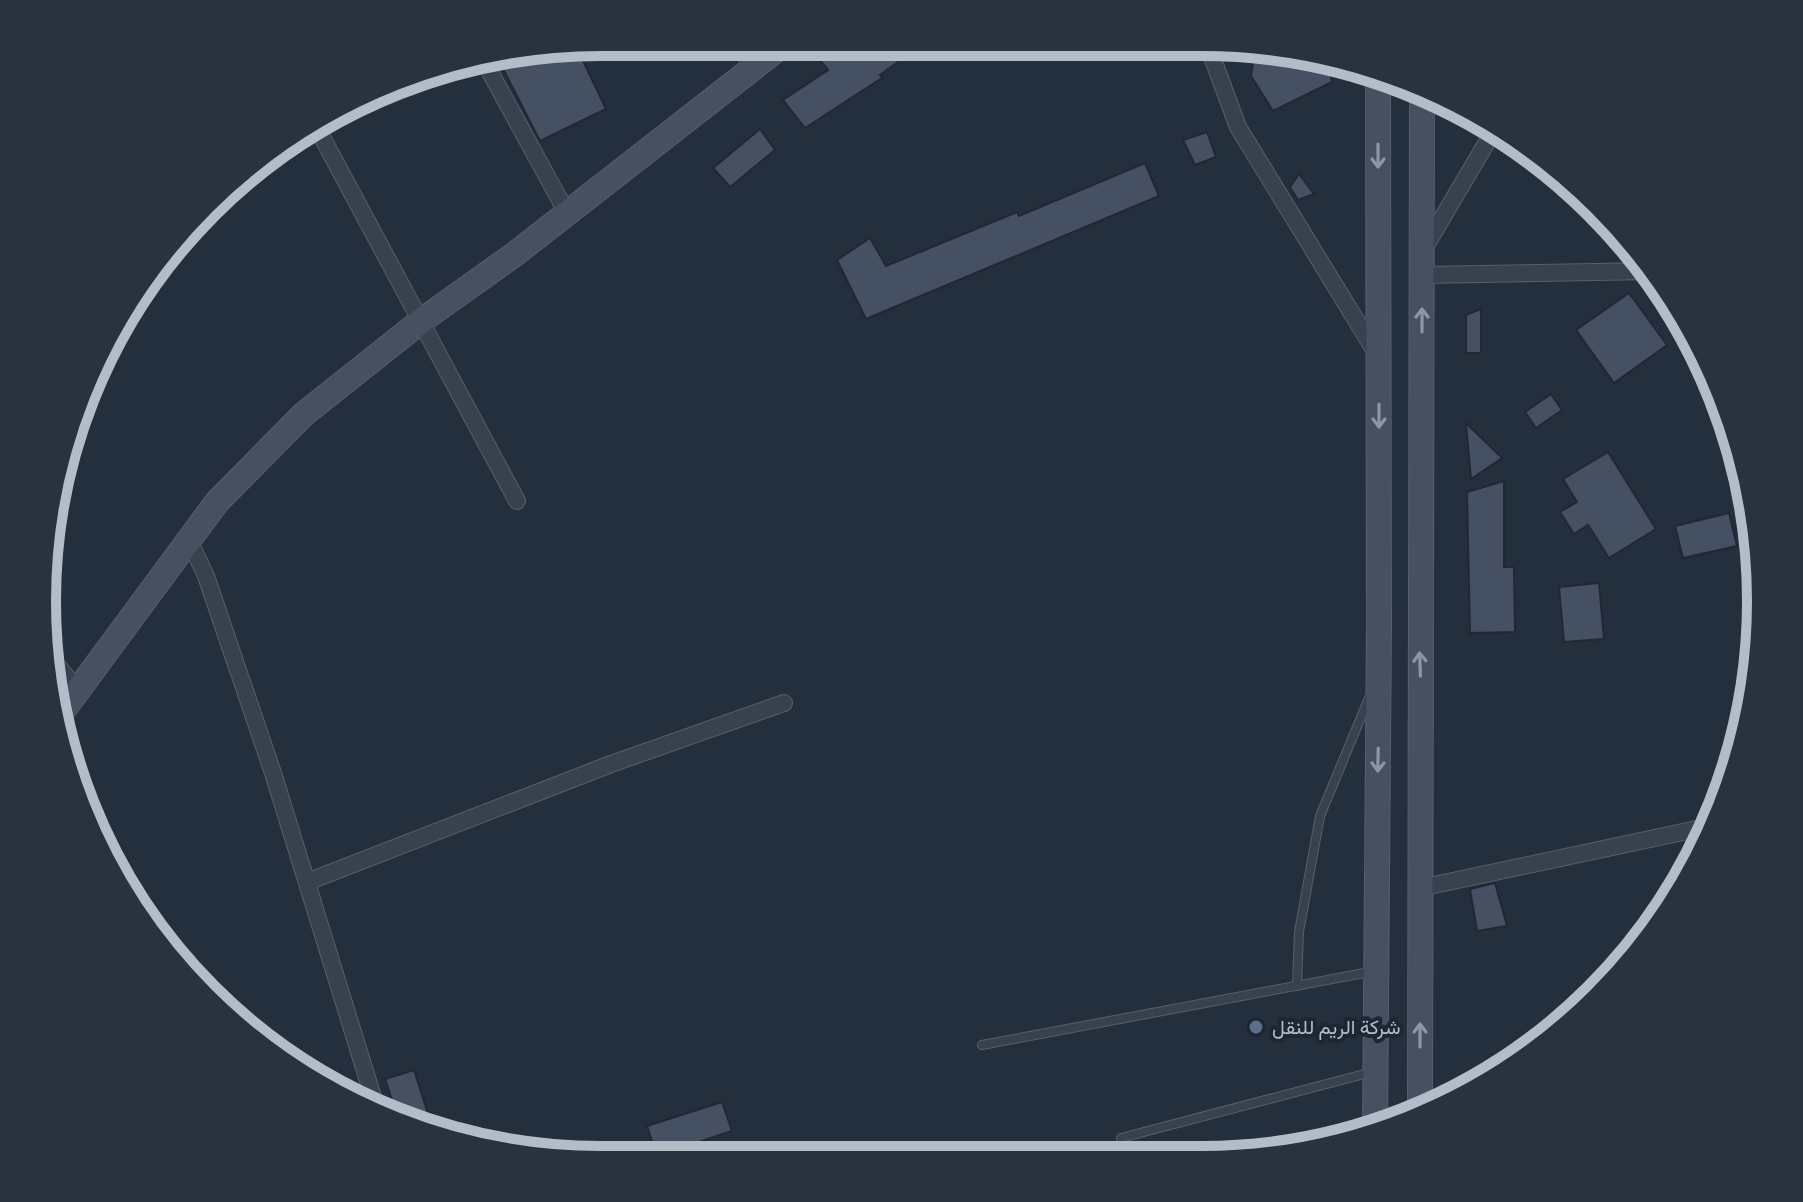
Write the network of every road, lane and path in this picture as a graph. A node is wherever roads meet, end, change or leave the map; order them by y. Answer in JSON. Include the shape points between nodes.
{"nodes":[{"id":1,"x":746,"y":56,"type":"edge"},
{"id":2,"x":767,"y":56,"type":"edge"},
{"id":3,"x":1212,"y":56,"type":"edge"},
{"id":4,"x":751,"y":67,"type":"junction"},
{"id":5,"x":488,"y":68,"type":"edge"},
{"id":6,"x":1378,"y":85,"type":"edge"},
{"id":7,"x":1422,"y":102,"type":"edge"},
{"id":8,"x":320,"y":134,"type":"edge"},
{"id":9,"x":1490,"y":138,"type":"edge"},
{"id":10,"x":567,"y":213,"type":"junction"},
{"id":11,"x":1422,"y":263,"type":"junction"},
{"id":12,"x":1635,"y":270,"type":"edge"},
{"id":13,"x":421,"y":321,"type":"junction"},
{"id":14,"x":1378,"y":356,"type":"junction"},
{"id":15,"x":517,"y":501,"type":"dead end"},
{"id":16,"x":188,"y":538,"type":"junction"},
{"id":17,"x":1379,"y":624,"type":"junction"},
{"id":18,"x":1419,"y":625,"type":"junction"},
{"id":19,"x":61,"y":670,"type":"edge"},
{"id":20,"x":1379,"y":675,"type":"junction"},
{"id":21,"x":78,"y":690,"type":"junction"},
{"id":22,"x":784,"y":703,"type":"dead end"},
{"id":23,"x":66,"y":706,"type":"edge"},
{"id":24,"x":1697,"y":829,"type":"edge"},
{"id":25,"x":307,"y":882,"type":"junction"},
{"id":26,"x":1420,"y":888,"type":"junction"},
{"id":27,"x":1376,"y":971,"type":"junction"},
{"id":28,"x":1297,"y":986,"type":"junction"},
{"id":29,"x":982,"y":1045,"type":"dead end"},
{"id":30,"x":1375,"y":1071,"type":"junction"},
{"id":31,"x":373,"y":1096,"type":"edge"},
{"id":32,"x":1420,"y":1101,"type":"edge"},
{"id":33,"x":1375,"y":1118,"type":"edge"},
{"id":34,"x":1121,"y":1138,"type":"dead end"}],
"edges":[{"from":1,"to":4,"type":"street"},
{"from":2,"to":4,"type":"main road"},
{"from":3,"to":14,"type":"street","via":[[1238,127]]},
{"from":4,"to":10,"type":"main road"},
{"from":5,"to":10,"type":"street"},
{"from":6,"to":14,"type":"main road","one_way":true},
{"from":7,"to":11,"type":"main road"},
{"from":8,"to":13,"type":"street"},
{"from":9,"to":11,"type":"street"},
{"from":10,"to":13,"type":"main road"},
{"from":11,"to":12,"type":"street"},
{"from":18,"to":11,"type":"main road","one_way":true},
{"from":13,"to":15,"type":"street"},
{"from":13,"to":16,"type":"main road","via":[[304,414]]},
{"from":14,"to":17,"type":"main road","one_way":true},
{"from":16,"to":21,"type":"main road"},
{"from":16,"to":25,"type":"street","via":[[206,576]]},
{"from":17,"to":18,"type":"main road"},
{"from":17,"to":20,"type":"main road"},
{"from":26,"to":18,"type":"main road","one_way":true},
{"from":19,"to":21,"type":"street"},
{"from":20,"to":27,"type":"main road","one_way":true},
{"from":20,"to":28,"type":"lane","via":[[1320,816],[1299,932]]},
{"from":21,"to":23,"type":"main road"},
{"from":22,"to":25,"type":"street"},
{"from":24,"to":26,"type":"street"},
{"from":25,"to":31,"type":"street"},
{"from":32,"to":26,"type":"main road","one_way":true},
{"from":27,"to":28,"type":"lane"},
{"from":27,"to":30,"type":"main road"},
{"from":28,"to":29,"type":"lane"},
{"from":30,"to":33,"type":"main road"},
{"from":30,"to":34,"type":"lane"}]}
